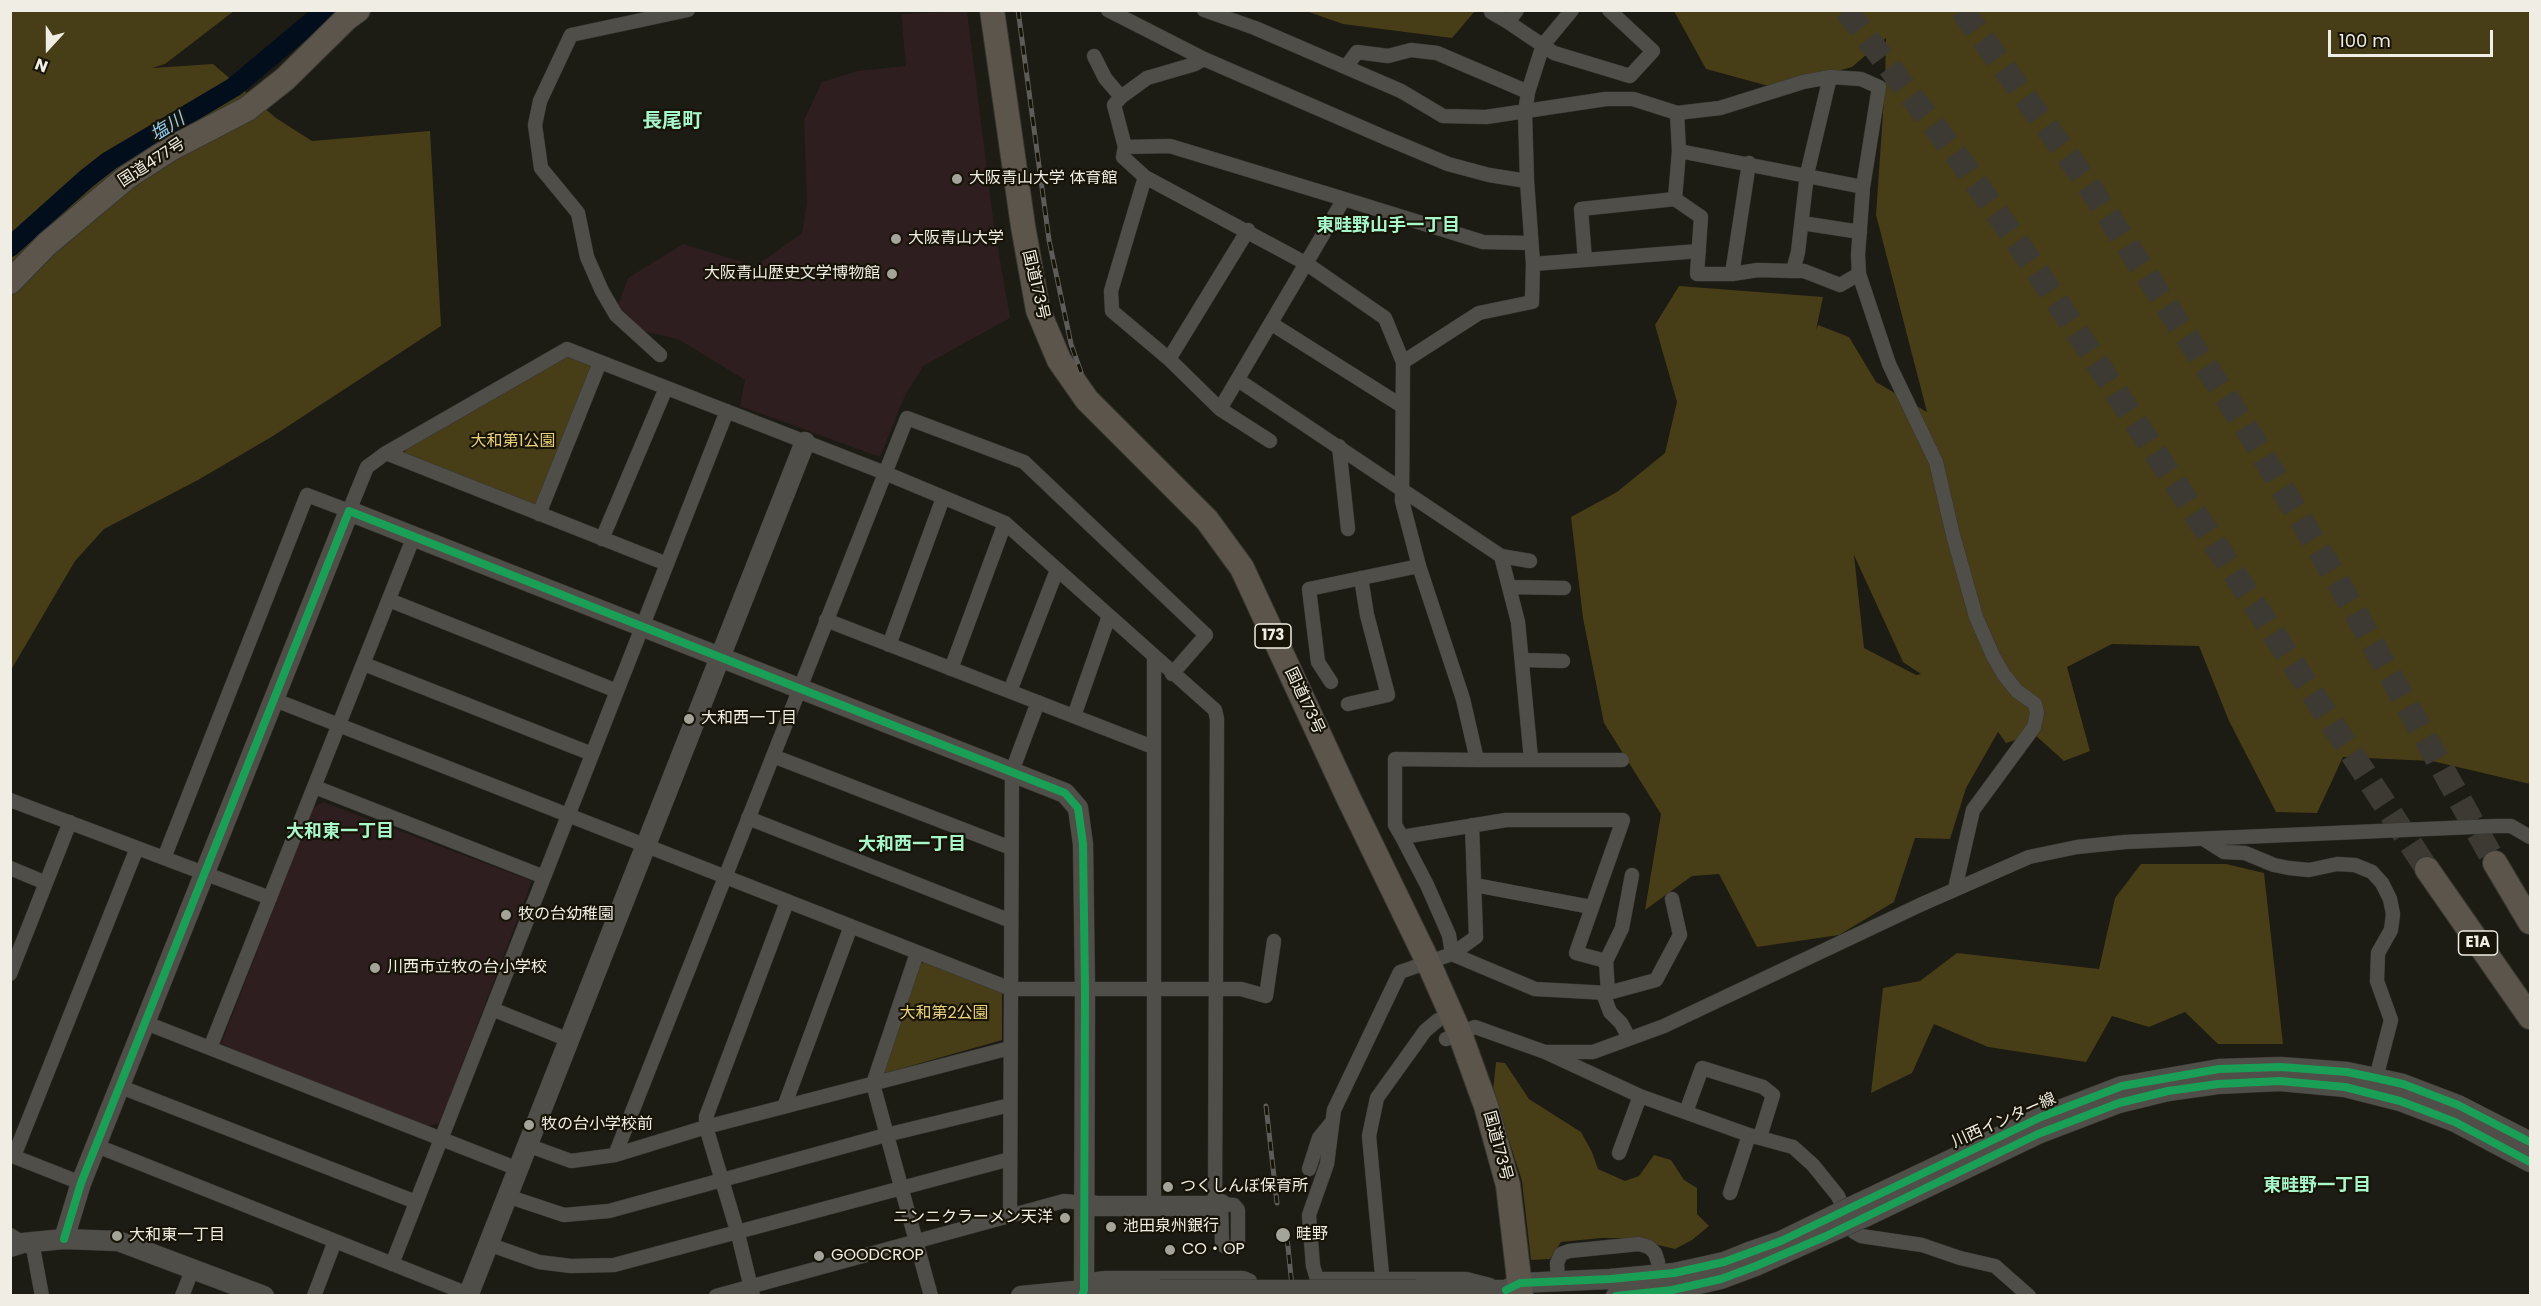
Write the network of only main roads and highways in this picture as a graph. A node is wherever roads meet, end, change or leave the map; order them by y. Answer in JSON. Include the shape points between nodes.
{"nodes":[{"id":1,"x":357,"y":10,"type":"edge"},
{"id":2,"x":981,"y":10,"type":"edge"},
{"id":3,"x":992,"y":10,"type":"edge"},
{"id":4,"x":10,"y":282,"type":"edge"},
{"id":5,"x":2495,"y":863,"type":"tunnel mouth"},
{"id":6,"x":2427,"y":869,"type":"tunnel mouth"},
{"id":7,"x":2530,"y":922,"type":"edge"},
{"id":8,"x":1423,"y":965,"type":"junction"},
{"id":9,"x":2530,"y":1017,"type":"edge"},
{"id":10,"x":1510,"y":1292,"type":"edge"}],
"edges":[{"from":1,"to":4,"type":"highway","name":"国道477号","via":[[285,79],[247,109],[172,148],[127,177],[47,244]]},
{"from":2,"to":8,"type":"highway","name":"国道173号","number":"173","via":[[1008,221],[1018,284],[1031,329],[1061,385],[1087,418],[1178,509],[1224,563],[1328,784]]},
{"from":3,"to":8,"type":"highway","name":"国道173号","number":"173","via":[[1038,310],[1059,360],[1087,400],[1207,520],[1242,568]]},
{"from":5,"to":7,"type":"highway"},
{"from":6,"to":9,"type":"highway","number":"E1A"},
{"from":8,"to":10,"type":"highway","name":"国道173号","number":"173","via":[[1485,1146]]}]}
